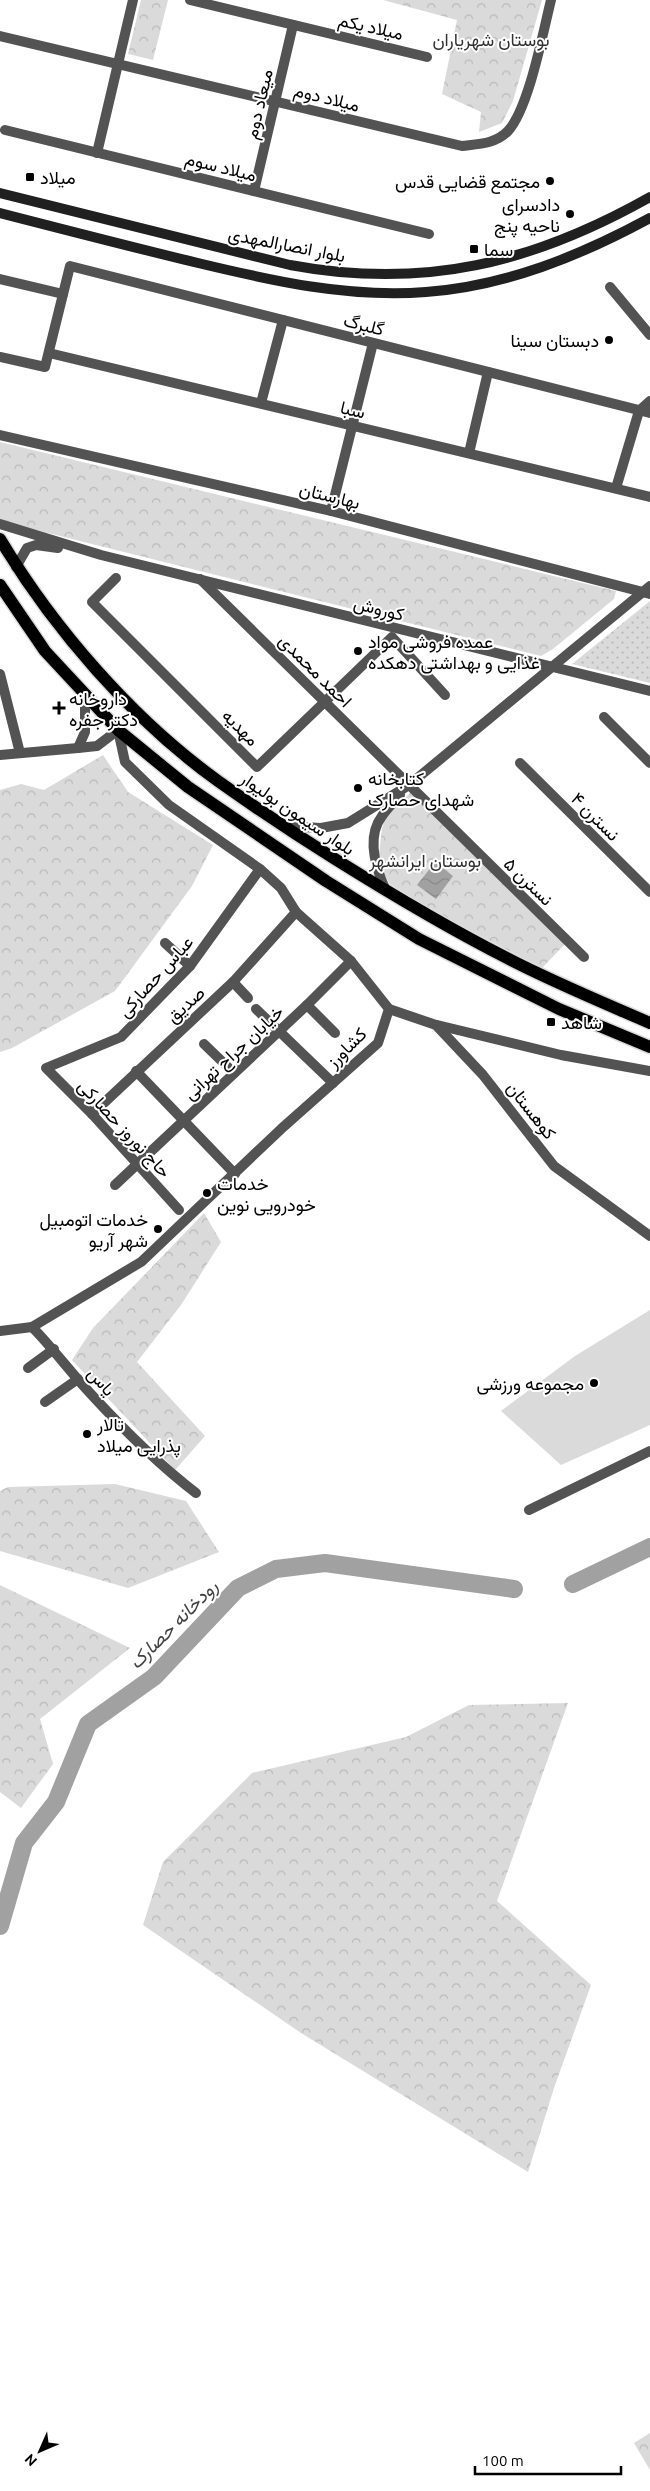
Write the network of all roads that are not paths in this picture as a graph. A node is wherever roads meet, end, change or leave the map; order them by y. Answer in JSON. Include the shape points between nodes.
{"nodes":[{"id":1,"x":133,"y":0,"type":"edge"},
{"id":2,"x":190,"y":0,"type":"edge"},
{"id":3,"x":551,"y":0,"type":"edge"},
{"id":4,"x":293,"y":25,"type":"junction"},
{"id":5,"x":0,"y":36,"type":"edge"},
{"id":6,"x":427,"y":57,"type":"dead end"},
{"id":7,"x":118,"y":63,"type":"junction"},
{"id":8,"x":275,"y":101,"type":"junction"},
{"id":9,"x":5,"y":130,"type":"dead end"},
{"id":10,"x":97,"y":153,"type":"junction"},
{"id":11,"x":254,"y":191,"type":"junction"},
{"id":12,"x":0,"y":194,"type":"edge"},
{"id":13,"x":650,"y":197,"type":"edge"},
{"id":14,"x":0,"y":212,"type":"edge"},
{"id":15,"x":650,"y":218,"type":"edge"},
{"id":16,"x":429,"y":234,"type":"dead end"},
{"id":17,"x":0,"y":279,"type":"edge"},
{"id":18,"x":610,"y":287,"type":"dead end"},
{"id":19,"x":63,"y":294,"type":"junction"},
{"id":20,"x":282,"y":320,"type":"junction"},
{"id":21,"x":650,"y":335,"type":"edge"},
{"id":22,"x":373,"y":343,"type":"junction"},
{"id":23,"x":49,"y":353,"type":"junction"},
{"id":24,"x":0,"y":356,"type":"edge"},
{"id":25,"x":488,"y":372,"type":"junction"},
{"id":26,"x":650,"y":401,"type":"edge"},
{"id":27,"x":261,"y":403,"type":"junction"},
{"id":28,"x":639,"y":410,"type":"junction"},
{"id":29,"x":650,"y":413,"type":"edge"},
{"id":30,"x":352,"y":425,"type":"junction"},
{"id":31,"x":0,"y":435,"type":"edge"},
{"id":32,"x":469,"y":453,"type":"junction"},
{"id":33,"x":616,"y":488,"type":"junction"},
{"id":34,"x":650,"y":497,"type":"edge"},
{"id":35,"x":330,"y":511,"type":"junction"},
{"id":36,"x":0,"y":524,"type":"edge"},
{"id":37,"x":0,"y":539,"type":"edge"},
{"id":38,"x":101,"y":555,"type":"junction"},
{"id":39,"x":16,"y":567,"type":"junction"},
{"id":40,"x":116,"y":578,"type":"dead end"},
{"id":41,"x":200,"y":579,"type":"junction"},
{"id":42,"x":0,"y":584,"type":"edge"},
{"id":43,"x":647,"y":591,"type":"edge"},
{"id":44,"x":552,"y":667,"type":"junction"},
{"id":45,"x":0,"y":674,"type":"edge"},
{"id":46,"x":650,"y":691,"type":"edge"},
{"id":47,"x":85,"y":694,"type":"junction"},
{"id":48,"x":445,"y":695,"type":"dead end"},
{"id":49,"x":326,"y":701,"type":"junction"},
{"id":50,"x":604,"y":717,"type":"dead end"},
{"id":51,"x":118,"y":730,"type":"junction"},
{"id":52,"x":78,"y":748,"type":"junction"},
{"id":53,"x":20,"y":753,"type":"junction"},
{"id":54,"x":0,"y":755,"type":"edge"},
{"id":55,"x":520,"y":763,"type":"dead end"},
{"id":56,"x":650,"y":763,"type":"edge"},
{"id":57,"x":409,"y":785,"type":"junction"},
{"id":58,"x":282,"y":826,"type":"junction"},
{"id":59,"x":260,"y":869,"type":"junction"},
{"id":60,"x":386,"y":892,"type":"junction"},
{"id":61,"x":650,"y":892,"type":"edge"},
{"id":62,"x":296,"y":912,"type":"junction"},
{"id":63,"x":165,"y":943,"type":"dead end"},
{"id":64,"x":584,"y":957,"type":"dead end"},
{"id":65,"x":351,"y":961,"type":"junction"},
{"id":66,"x":190,"y":966,"type":"junction"},
{"id":67,"x":233,"y":982,"type":"junction"},
{"id":68,"x":248,"y":998,"type":"dead end"},
{"id":69,"x":308,"y":1005,"type":"junction"},
{"id":70,"x":256,"y":1009,"type":"dead end"},
{"id":71,"x":389,"y":1009,"type":"junction"},
{"id":72,"x":650,"y":1023,"type":"edge"},
{"id":73,"x":436,"y":1025,"type":"junction"},
{"id":74,"x":280,"y":1030,"type":"junction"},
{"id":75,"x":335,"y":1033,"type":"dead end"},
{"id":76,"x":204,"y":1044,"type":"dead end"},
{"id":77,"x":650,"y":1047,"type":"edge"},
{"id":78,"x":46,"y":1068,"type":"joint"},
{"id":79,"x":136,"y":1071,"type":"junction"},
{"id":80,"x":650,"y":1071,"type":"edge"},
{"id":81,"x":234,"y":1073,"type":"junction"},
{"id":82,"x":333,"y":1083,"type":"junction"},
{"id":83,"x":92,"y":1114,"type":"junction"},
{"id":84,"x":183,"y":1121,"type":"junction"},
{"id":85,"x":136,"y":1165,"type":"junction"},
{"id":86,"x":235,"y":1174,"type":"junction"},
{"id":87,"x":115,"y":1185,"type":"dead end"},
{"id":88,"x":179,"y":1210,"type":"dead end"},
{"id":89,"x":650,"y":1236,"type":"edge"},
{"id":90,"x":32,"y":1327,"type":"junction"},
{"id":91,"x":0,"y":1332,"type":"edge"},
{"id":92,"x":54,"y":1349,"type":"junction"},
{"id":93,"x":28,"y":1368,"type":"dead end"},
{"id":94,"x":78,"y":1379,"type":"junction"},
{"id":95,"x":45,"y":1402,"type":"dead end"},
{"id":96,"x":650,"y":1451,"type":"edge"},
{"id":97,"x":196,"y":1493,"type":"dead end"},
{"id":98,"x":529,"y":1510,"type":"dead end"}],
"edges":[{"from":1,"to":7,"type":"street"},
{"from":2,"to":4,"type":"street","name":"میلاد یکم"},
{"from":3,"to":8,"type":"street","name":"میلاد دوم","via":[[522,110],[507,132],[488,144],[462,146]]},
{"from":4,"to":6,"type":"street","name":"میلاد یکم"},
{"from":4,"to":8,"type":"street","name":"میعاد دوم"},
{"from":5,"to":7,"type":"street","name":"میلاد دوم"},
{"from":7,"to":8,"type":"street","name":"میلاد دوم"},
{"from":7,"to":10,"type":"street"},
{"from":8,"to":11,"type":"street","name":"میعاد دوم"},
{"from":9,"to":10,"type":"street","name":"میلاد سوم"},
{"from":10,"to":11,"type":"street","name":"میلاد سوم"},
{"from":11,"to":16,"type":"street","name":"میلاد سوم"},
{"from":12,"to":13,"type":"main road","name":"بلوار انصارالمهدی","via":[[290,265],[323,271],[386,275],[457,269],[517,256],[591,229]]},
{"from":14,"to":15,"type":"main road","name":"بلوار انصارالمهدی","via":[[291,285],[334,291],[394,293],[426,292],[515,276],[598,245]]},
{"from":17,"to":19,"type":"street"},
{"from":18,"to":21,"type":"street"},
{"from":19,"to":20,"type":"street","name":"گلبرگ","via":[[70,266]]},
{"from":19,"to":23,"type":"street"},
{"from":20,"to":22,"type":"street","name":"گلبرگ"},
{"from":20,"to":27,"type":"street"},
{"from":22,"to":25,"type":"street","name":"گلبرگ"},
{"from":22,"to":30,"type":"street"},
{"from":23,"to":24,"type":"street","via":[[45,367]]},
{"from":23,"to":27,"type":"street","name":"سبا"},
{"from":25,"to":28,"type":"street","name":"گلبرگ"},
{"from":25,"to":32,"type":"street"},
{"from":26,"to":28,"type":"street"},
{"from":27,"to":30,"type":"street","name":"سبا"},
{"from":28,"to":29,"type":"street","name":"گلبرگ"},
{"from":28,"to":33,"type":"street"},
{"from":30,"to":32,"type":"street","name":"سبا"},
{"from":30,"to":35,"type":"street"},
{"from":31,"to":35,"type":"street","name":"بهارستان"},
{"from":32,"to":33,"type":"street","name":"سبا"},
{"from":33,"to":34,"type":"street","name":"سبا"},
{"from":35,"to":43,"type":"street","name":"بهارستان"},
{"from":36,"to":38,"type":"street"},
{"from":37,"to":39,"type":"main road","name":"بلوار سیمون بولیوار"},
{"from":38,"to":39,"type":"street","via":[[36,545],[27,548]]},
{"from":38,"to":41,"type":"street","name":"کوروش"},
{"from":39,"to":58,"type":"main road","name":"بلوار سیمون بولیوار","via":[[78,647],[144,717],[179,750]]},
{"from":40,"to":49,"type":"street","name":"مهدیه","via":[[92,602],[257,767]]},
{"from":41,"to":44,"type":"street","name":"کوروش"},
{"from":41,"to":49,"type":"street","name":"احمد محمدی"},
{"from":42,"to":47,"type":"main road","via":[[45,651]]},
{"from":43,"to":44,"type":"street"},
{"from":44,"to":46,"type":"street","name":"کوروش"},
{"from":44,"to":57,"type":"street"},
{"from":45,"to":53,"type":"street"},
{"from":47,"to":51,"type":"main road"},
{"from":47,"to":52,"type":"street","via":[[85,732]]},
{"from":48,"to":49,"type":"street","name":"مهدیه","via":[[392,637]]},
{"from":49,"to":57,"type":"street","name":"احمد محمدی"},
{"from":50,"to":56,"type":"street"},
{"from":51,"to":52,"type":"street","via":[[98,746]]},
{"from":51,"to":59,"type":"street","via":[[125,762],[169,805]]},
{"from":51,"to":77,"type":"main road","via":[[202,797],[326,881],[419,938],[559,1009]]},
{"from":52,"to":53,"type":"street"},
{"from":53,"to":54,"type":"street"},
{"from":55,"to":61,"type":"street","name":"نسترن ۴"},
{"from":57,"to":58,"type":"street","via":[[348,823],[322,828]]},
{"from":57,"to":60,"type":"street","via":[[381,817],[374,837],[376,861]]},
{"from":57,"to":64,"type":"street","name":"نسترن ۵"},
{"from":58,"to":60,"type":"main road","name":"بلوار سیمون بولیوار"},
{"from":59,"to":62,"type":"street","via":[[280,888]]},
{"from":59,"to":66,"type":"street","name":"عباس حصارکی"},
{"from":60,"to":72,"type":"main road","name":"بلوار سیمون بولیوار","via":[[506,958]]},
{"from":62,"to":65,"type":"street"},
{"from":62,"to":67,"type":"street","name":"صدیق"},
{"from":63,"to":66,"type":"street"},
{"from":65,"to":69,"type":"street","name":"خیابان جراح تهرانی"},
{"from":65,"to":71,"type":"street"},
{"from":66,"to":78,"type":"street","name":"عباس حصارکی","via":[[121,1037]]},
{"from":67,"to":68,"type":"street"},
{"from":67,"to":79,"type":"street","name":"صدیق"},
{"from":69,"to":74,"type":"street","name":"خیابان جراح تهرانی"},
{"from":69,"to":75,"type":"street"},
{"from":70,"to":74,"type":"street"},
{"from":71,"to":73,"type":"street","name":"کوهستان"},
{"from":71,"to":82,"type":"street","name":"کشاورز","via":[[378,1043]]},
{"from":73,"to":80,"type":"street","via":[[603,1064]]},
{"from":73,"to":89,"type":"street","name":"کوهستان","via":[[483,1075],[554,1166]]},
{"from":74,"to":81,"type":"street","name":"خیابان جراح تهرانی"},
{"from":74,"to":82,"type":"street"},
{"from":76,"to":81,"type":"street"},
{"from":78,"to":83,"type":"street","name":"حاج نوروز حصارکی"},
{"from":79,"to":83,"type":"street","name":"صدیق"},
{"from":79,"to":84,"type":"street"},
{"from":81,"to":84,"type":"street","name":"خیابان جراح تهرانی"},
{"from":82,"to":86,"type":"street","name":"کشاورز"},
{"from":83,"to":85,"type":"street","name":"حاج نوروز حصارکی"},
{"from":84,"to":85,"type":"street","name":"خیابان جراح تهرانی"},
{"from":84,"to":86,"type":"street"},
{"from":85,"to":87,"type":"street","name":"خیابان جراح تهرانی"},
{"from":85,"to":88,"type":"street","name":"حاج نوروز حصارکی"},
{"from":86,"to":90,"type":"street","name":"کشاورز","via":[[142,1262]]},
{"from":90,"to":91,"type":"street","name":"کشاورز"},
{"from":90,"to":92,"type":"street","name":"یاس"},
{"from":92,"to":93,"type":"street"},
{"from":92,"to":94,"type":"street","name":"یاس"},
{"from":94,"to":95,"type":"street"},
{"from":94,"to":97,"type":"street","name":"یاس","via":[[144,1448]]},
{"from":96,"to":98,"type":"street"}]}
